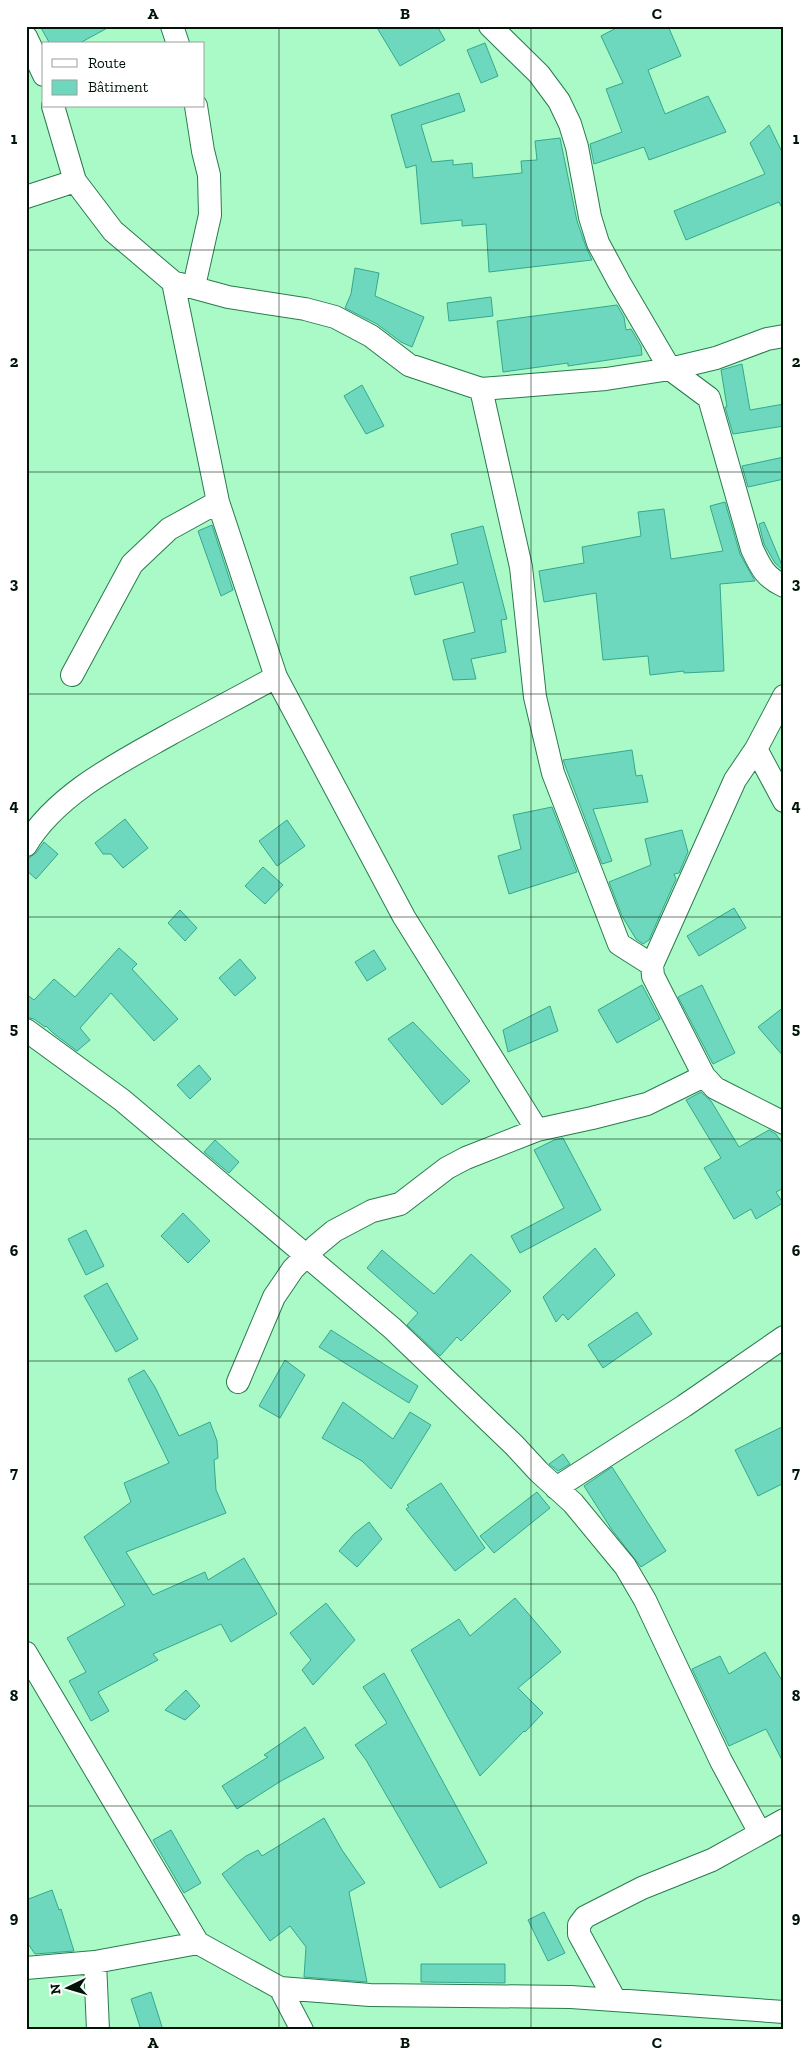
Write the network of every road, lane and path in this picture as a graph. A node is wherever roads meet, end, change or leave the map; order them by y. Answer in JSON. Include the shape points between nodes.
{"nodes":[{"id":1,"x":172,"y":26,"type":"edge"},
{"id":2,"x":490,"y":26,"type":"edge"},
{"id":3,"x":26,"y":37,"type":"edge"},
{"id":4,"x":177,"y":42,"type":"edge"},
{"id":5,"x":42,"y":71,"type":"edge"},
{"id":6,"x":54,"y":108,"type":"edge"},
{"id":7,"x":196,"y":108,"type":"edge"},
{"id":8,"x":75,"y":181,"type":"junction"},
{"id":9,"x":26,"y":197,"type":"edge"},
{"id":10,"x":184,"y":284,"type":"junction"},
{"id":11,"x":784,"y":336,"type":"edge"},
{"id":12,"x":670,"y":369,"type":"junction"},
{"id":13,"x":482,"y":389,"type":"junction"},
{"id":14,"x":218,"y":502,"type":"junction"},
{"id":15,"x":784,"y":586,"type":"edge"},
{"id":16,"x":72,"y":675,"type":"dead end"},
{"id":17,"x":276,"y":676,"type":"junction"},
{"id":18,"x":784,"y":696,"type":"edge"},
{"id":19,"x":756,"y":749,"type":"junction"},
{"id":20,"x":784,"y":802,"type":"edge"},
{"id":21,"x":26,"y":845,"type":"edge"},
{"id":22,"x":652,"y":965,"type":"junction"},
{"id":23,"x":26,"y":1030,"type":"edge"},
{"id":24,"x":704,"y":1076,"type":"junction"},
{"id":25,"x":784,"y":1123,"type":"edge"},
{"id":26,"x":537,"y":1130,"type":"junction"},
{"id":27,"x":306,"y":1256,"type":"junction"},
{"id":28,"x":782,"y":1341,"type":"edge"},
{"id":29,"x":238,"y":1382,"type":"dead end"},
{"id":30,"x":556,"y":1488,"type":"junction"},
{"id":31,"x":26,"y":1653,"type":"edge"},
{"id":32,"x":784,"y":1820,"type":"edge"},
{"id":33,"x":760,"y":1833,"type":"junction"},
{"id":34,"x":198,"y":1943,"type":"junction"},
{"id":35,"x":95,"y":1962,"type":"junction"},
{"id":36,"x":26,"y":1968,"type":"edge"},
{"id":37,"x":280,"y":1988,"type":"junction"},
{"id":38,"x":616,"y":2000,"type":"junction"},
{"id":39,"x":784,"y":2012,"type":"edge"},
{"id":40,"x":98,"y":2030,"type":"edge"},
{"id":41,"x":302,"y":2030,"type":"edge"}],
"edges":[{"from":1,"to":4,"type":"street"},
{"from":2,"to":12,"type":"street","via":[[539,74],[559,101],[577,148],[598,243]]},
{"from":3,"to":5,"type":"street"},
{"from":6,"to":8,"type":"street"},
{"from":7,"to":10,"type":"street","via":[[209,175],[210,215]]},
{"from":8,"to":9,"type":"street"},
{"from":8,"to":10,"type":"street","via":[[113,231]]},
{"from":10,"to":13,"type":"street","via":[[228,297],[335,317],[371,336],[410,365]]},
{"from":10,"to":14,"type":"street"},
{"from":11,"to":12,"type":"street"},
{"from":12,"to":13,"type":"street","via":[[606,379]]},
{"from":12,"to":15,"type":"street","via":[[709,398],[752,549],[770,579]]},
{"from":13,"to":22,"type":"street","via":[[521,567],[535,697],[553,773],[619,944]]},
{"from":14,"to":16,"type":"street","via":[[169,529],[132,564]]},
{"from":14,"to":17,"type":"street"},
{"from":17,"to":21,"type":"street","via":[[126,759],[70,796],[34,832]]},
{"from":17,"to":26,"type":"street","via":[[404,917]]},
{"from":18,"to":19,"type":"street"},
{"from":19,"to":20,"type":"street"},
{"from":19,"to":22,"type":"street","via":[[735,780]]},
{"from":22,"to":24,"type":"street","via":[[653,976]]},
{"from":23,"to":27,"type":"street","via":[[122,1100]]},
{"from":24,"to":25,"type":"street","via":[[715,1088]]},
{"from":24,"to":26,"type":"street","via":[[647,1104]]},
{"from":26,"to":27,"type":"street","via":[[447,1168],[400,1204],[372,1211],[334,1231]]},
{"from":27,"to":29,"type":"street","via":[[274,1297]]},
{"from":27,"to":30,"type":"street","via":[[392,1328]]},
{"from":28,"to":30,"type":"street"},
{"from":30,"to":33,"type":"street","via":[[573,1502],[625,1566],[645,1600],[721,1761]]},
{"from":31,"to":34,"type":"street"},
{"from":32,"to":33,"type":"street"},
{"from":33,"to":38,"type":"street","via":[[712,1860],[642,1888],[585,1917],[579,1925],[579,1934]]},
{"from":34,"to":35,"type":"street"},
{"from":34,"to":37,"type":"street"},
{"from":35,"to":36,"type":"street"},
{"from":35,"to":40,"type":"street"},
{"from":37,"to":38,"type":"street","via":[[370,1995]]},
{"from":37,"to":41,"type":"street"},
{"from":38,"to":39,"type":"street"}]}
